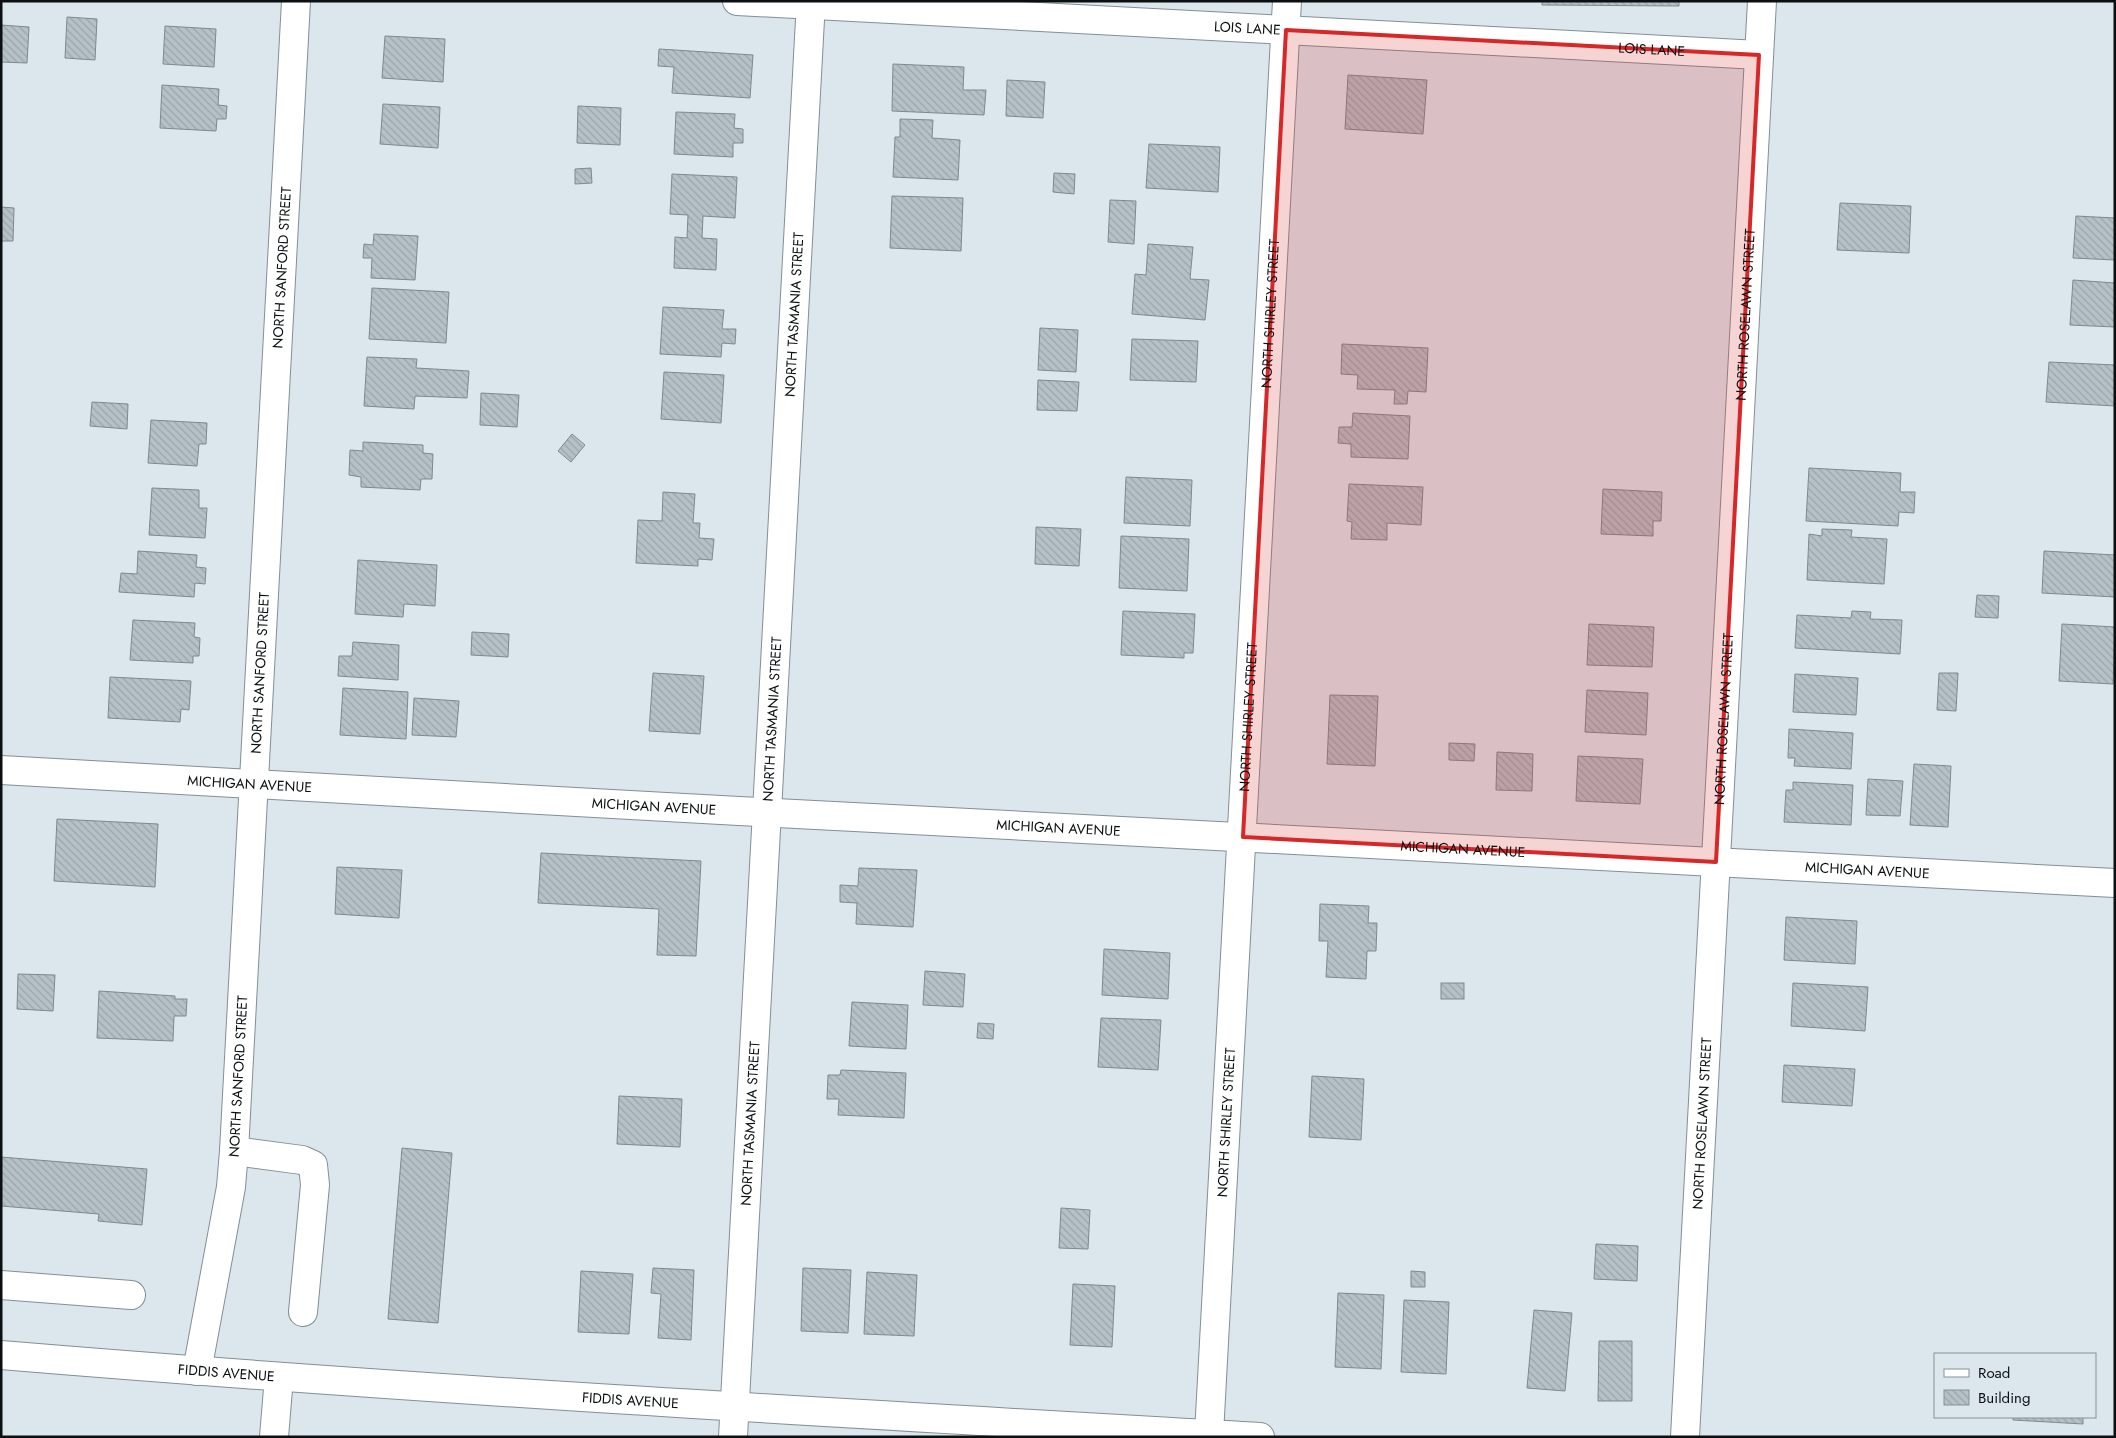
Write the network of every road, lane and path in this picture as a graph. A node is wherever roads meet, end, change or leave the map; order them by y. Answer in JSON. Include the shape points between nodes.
{"nodes":[{"id":1,"x":296,"y":1,"type":"edge"},
{"id":2,"x":737,"y":1,"type":"edge"},
{"id":3,"x":1287,"y":1,"type":"edge"},
{"id":4,"x":1762,"y":1,"type":"edge"},
{"id":5,"x":811,"y":3,"type":"edge"},
{"id":6,"x":1286,"y":30,"type":"junction"},
{"id":7,"x":1759,"y":55,"type":"junction"},
{"id":8,"x":1,"y":770,"type":"edge"},
{"id":9,"x":254,"y":784,"type":"junction"},
{"id":10,"x":767,"y":813,"type":"junction"},
{"id":11,"x":1243,"y":837,"type":"junction"},
{"id":12,"x":1716,"y":862,"type":"junction"},
{"id":13,"x":2115,"y":883,"type":"edge"},
{"id":14,"x":234,"y":1151,"type":"junction"},
{"id":15,"x":1,"y":1285,"type":"edge"},
{"id":16,"x":131,"y":1296,"type":"dead end"},
{"id":17,"x":302,"y":1312,"type":"dead end"},
{"id":18,"x":1,"y":1355,"type":"edge"},
{"id":19,"x":198,"y":1371,"type":"junction"},
{"id":20,"x":279,"y":1377,"type":"junction"},
{"id":21,"x":735,"y":1408,"type":"junction"},
{"id":22,"x":1209,"y":1434,"type":"junction"},
{"id":23,"x":274,"y":1437,"type":"edge"},
{"id":24,"x":733,"y":1437,"type":"edge"},
{"id":25,"x":1260,"y":1437,"type":"edge"},
{"id":26,"x":1685,"y":1437,"type":"edge"}],
"edges":[{"from":1,"to":9,"type":"street","name":"NORTH SANFORD STREET"},
{"from":2,"to":5,"type":"street","name":"LOIS LANE"},
{"from":3,"to":6,"type":"street","name":"NORTH SHIRLEY STREET"},
{"from":4,"to":7,"type":"street","name":"NORTH ROSELAWN STREET"},
{"from":5,"to":6,"type":"street","name":"LOIS LANE"},
{"from":5,"to":10,"type":"street","name":"NORTH TASMANIA STREET"},
{"from":6,"to":7,"type":"street","name":"LOIS LANE"},
{"from":6,"to":11,"type":"street","name":"NORTH SHIRLEY STREET"},
{"from":7,"to":12,"type":"street","name":"NORTH ROSELAWN STREET"},
{"from":8,"to":9,"type":"street","name":"MICHIGAN AVENUE"},
{"from":9,"to":10,"type":"street","name":"MICHIGAN AVENUE"},
{"from":9,"to":14,"type":"street","name":"NORTH SANFORD STREET"},
{"from":10,"to":11,"type":"street","name":"MICHIGAN AVENUE"},
{"from":10,"to":21,"type":"street","name":"NORTH TASMANIA STREET"},
{"from":11,"to":12,"type":"street","name":"MICHIGAN AVENUE"},
{"from":11,"to":22,"type":"street","name":"NORTH SHIRLEY STREET"},
{"from":12,"to":13,"type":"street","name":"MICHIGAN AVENUE"},
{"from":12,"to":26,"type":"street","name":"NORTH ROSELAWN STREET"},
{"from":14,"to":17,"type":"street","via":[[302,1160],[313,1165]]},
{"from":14,"to":19,"type":"street","name":"NORTH SANFORD STREET","via":[[232,1187]]},
{"from":15,"to":16,"type":"street"},
{"from":18,"to":19,"type":"street","name":"FIDDIS AVENUE"},
{"from":19,"to":20,"type":"street","name":"FIDDIS AVENUE"},
{"from":20,"to":21,"type":"street","name":"FIDDIS AVENUE"},
{"from":20,"to":23,"type":"street"},
{"from":21,"to":22,"type":"street","name":"FIDDIS AVENUE"},
{"from":21,"to":24,"type":"street","name":"NORTH TASMANIA STREET"},
{"from":22,"to":25,"type":"street","name":"FIDDIS AVENUE"}]}
